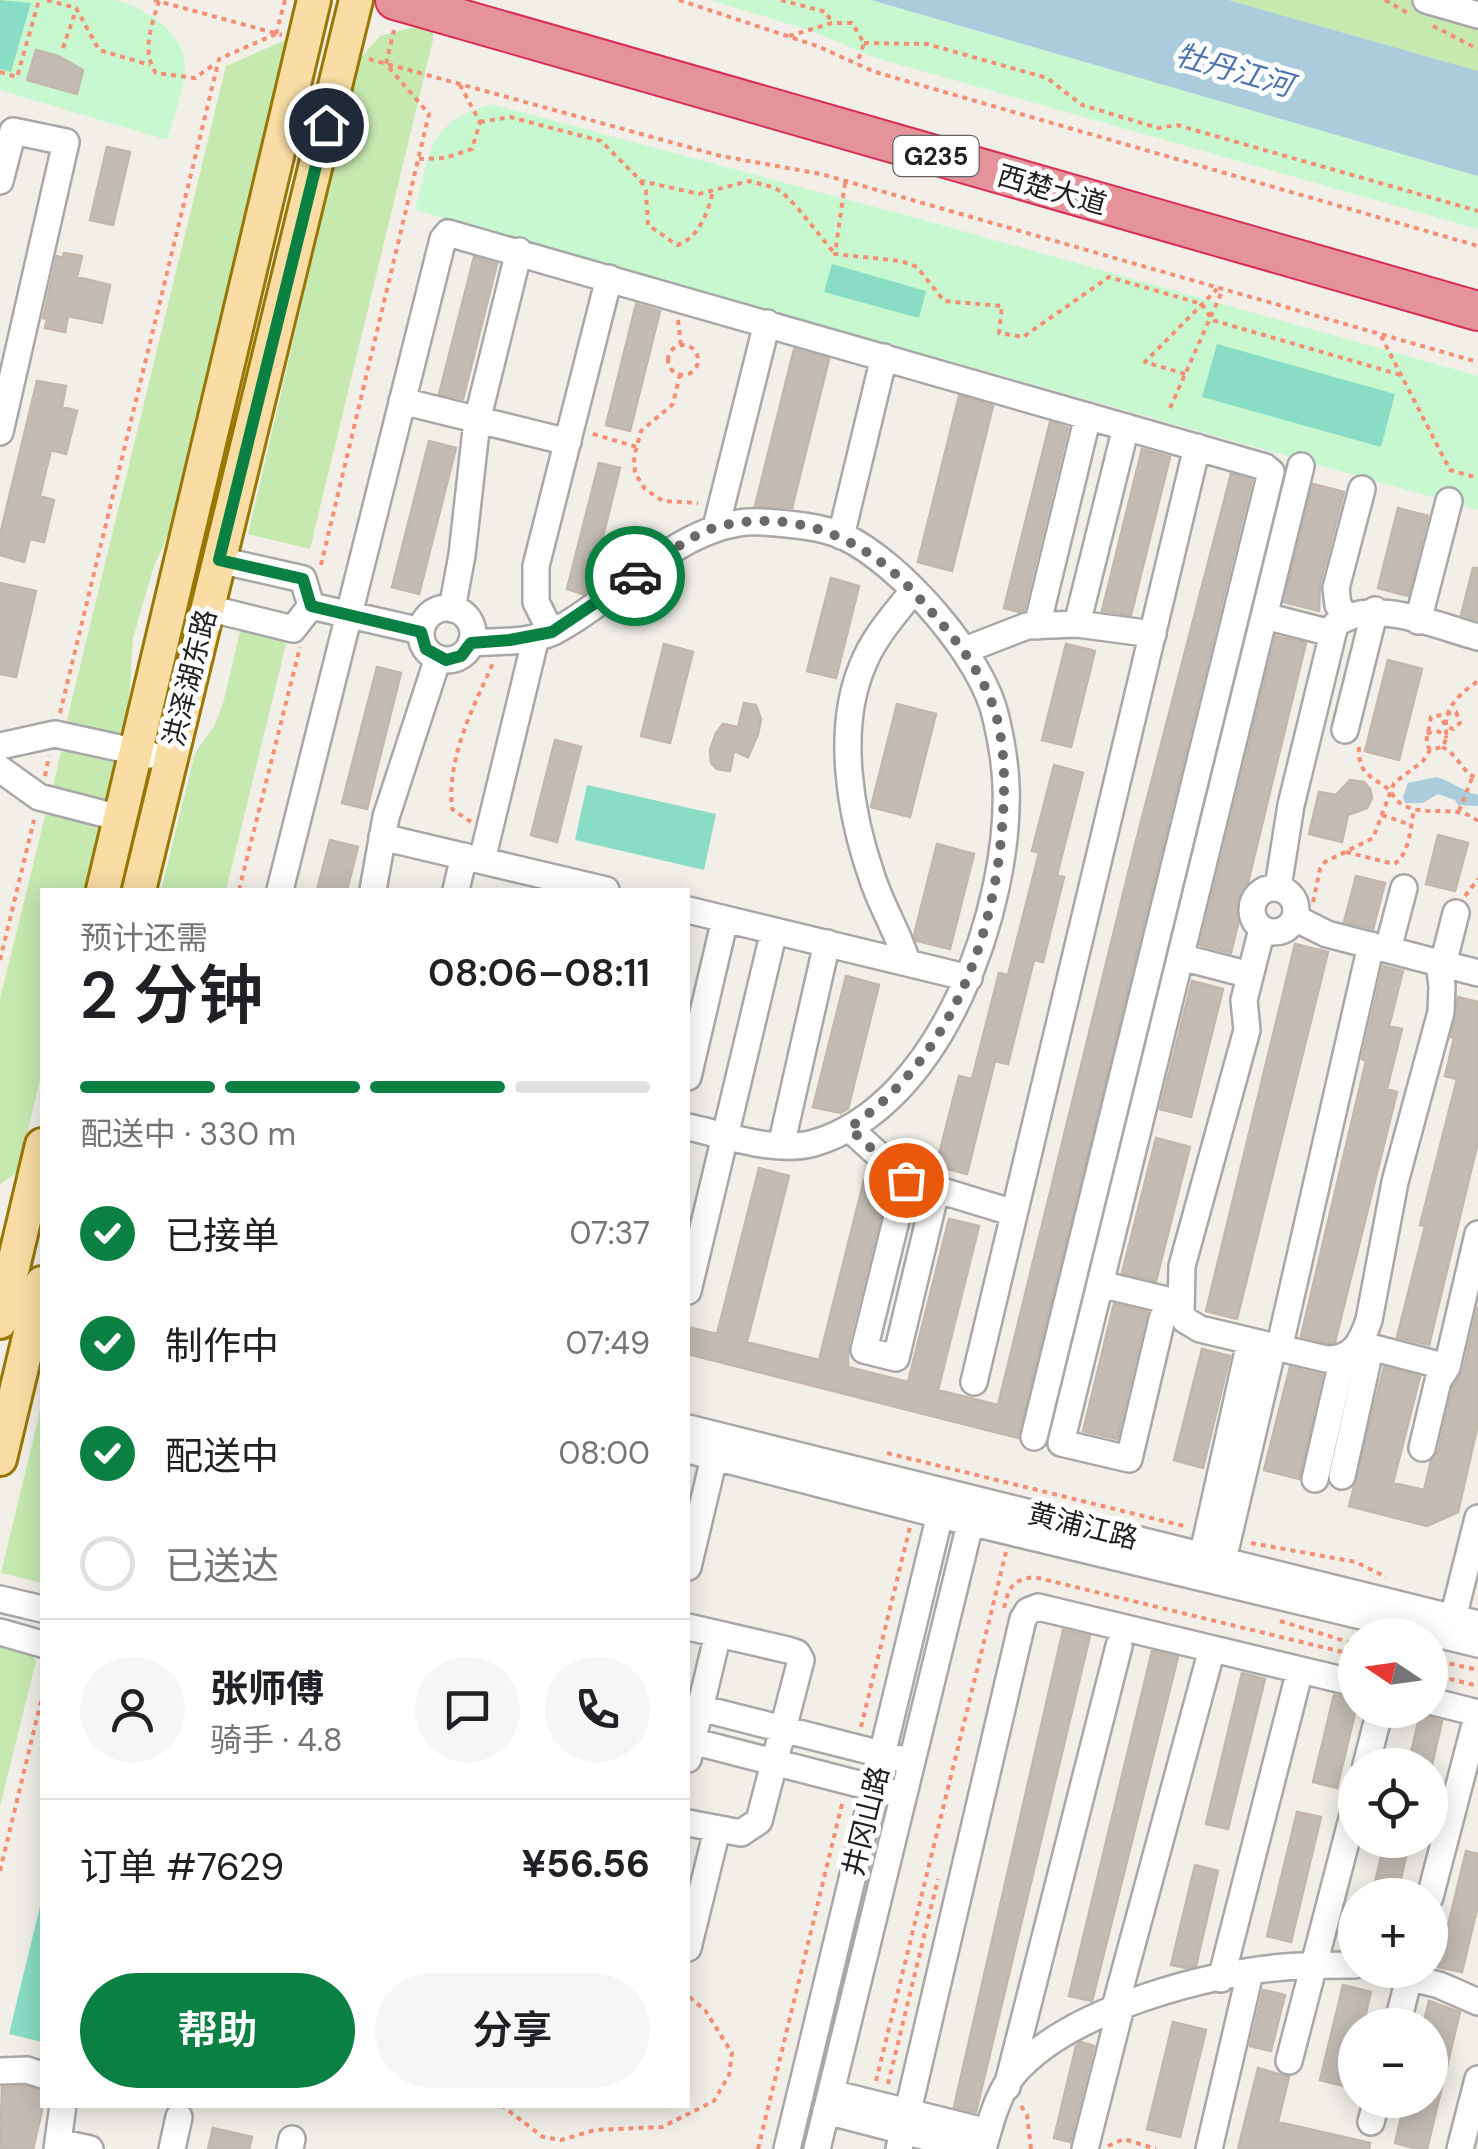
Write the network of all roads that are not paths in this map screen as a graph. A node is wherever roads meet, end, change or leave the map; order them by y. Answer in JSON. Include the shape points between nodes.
{"nodes":[{"id":1,"x":314,"y":0,"type":"edge"},
{"id":2,"x":356,"y":0,"type":"edge"},
{"id":3,"x":476,"y":0,"type":"edge"},
{"id":4,"x":1426,"y":0,"type":"edge"},
{"id":5,"x":398,"y":1,"type":"edge"},
{"id":6,"x":1478,"y":15,"type":"edge"},
{"id":7,"x":0,"y":181,"type":"edge"},
{"id":8,"x":519,"y":252,"type":"junction"},
{"id":9,"x":609,"y":278,"type":"junction"},
{"id":10,"x":1478,"y":286,"type":"edge"},
{"id":11,"x":1478,"y":311,"type":"edge"},
{"id":12,"x":767,"y":323,"type":"junction"},
{"id":13,"x":884,"y":357,"type":"junction"},
{"id":14,"x":402,"y":401,"type":"junction"},
{"id":15,"x":1088,"y":416,"type":"junction"},
{"id":16,"x":478,"y":420,"type":"junction"},
{"id":17,"x":1126,"y":427,"type":"junction"},
{"id":18,"x":0,"y":432,"type":"edge"},
{"id":19,"x":569,"y":435,"type":"junction"},
{"id":20,"x":1197,"y":447,"type":"junction"},
{"id":21,"x":1301,"y":466,"type":"dead end"},
{"id":22,"x":1362,"y":489,"type":"dead end"},
{"id":23,"x":1449,"y":501,"type":"dead end"},
{"id":24,"x":716,"y":527,"type":"junction"},
{"id":25,"x":841,"y":536,"type":"junction"},
{"id":26,"x":219,"y":560,"type":"junction"},
{"id":27,"x":913,"y":591,"type":"junction"},
{"id":28,"x":311,"y":606,"type":"junction"},
{"id":29,"x":208,"y":608,"type":"junction"},
{"id":30,"x":452,"y":609,"type":"junction"},
{"id":31,"x":1375,"y":610,"type":"junction"},
{"id":32,"x":348,"y":614,"type":"junction"},
{"id":33,"x":1264,"y":616,"type":"junction"},
{"id":34,"x":1418,"y":621,"type":"junction"},
{"id":35,"x":1077,"y":624,"type":"junction"},
{"id":36,"x":1338,"y":624,"type":"junction"},
{"id":37,"x":1037,"y":626,"type":"junction"},
{"id":38,"x":421,"y":632,"type":"junction"},
{"id":39,"x":1152,"y":634,"type":"junction"},
{"id":40,"x":544,"y":635,"type":"junction"},
{"id":41,"x":1478,"y":637,"type":"edge"},
{"id":42,"x":471,"y":643,"type":"junction"},
{"id":43,"x":965,"y":650,"type":"junction"},
{"id":44,"x":438,"y":658,"type":"junction"},
{"id":45,"x":1345,"y":730,"type":"dead end"},
{"id":46,"x":0,"y":746,"type":"edge"},
{"id":47,"x":136,"y":752,"type":"junction"},
{"id":48,"x":170,"y":760,"type":"junction"},
{"id":49,"x":0,"y":769,"type":"edge"},
{"id":50,"x":120,"y":818,"type":"junction"},
{"id":51,"x":382,"y":836,"type":"junction"},
{"id":52,"x":473,"y":858,"type":"junction"},
{"id":53,"x":571,"y":886,"type":"edge"},
{"id":54,"x":1278,"y":887,"type":"junction"},
{"id":55,"x":103,"y":888,"type":"edge"},
{"id":56,"x":138,"y":888,"type":"edge"},
{"id":57,"x":280,"y":888,"type":"edge"},
{"id":58,"x":374,"y":888,"type":"edge"},
{"id":59,"x":457,"y":888,"type":"edge"},
{"id":60,"x":1404,"y":888,"type":"dead end"},
{"id":61,"x":690,"y":910,"type":"edge"},
{"id":62,"x":1456,"y":914,"type":"dead end"},
{"id":63,"x":726,"y":919,"type":"junction"},
{"id":64,"x":1301,"y":922,"type":"junction"},
{"id":65,"x":1262,"y":929,"type":"junction"},
{"id":66,"x":774,"y":930,"type":"junction"},
{"id":67,"x":827,"y":943,"type":"junction"},
{"id":68,"x":1380,"y":947,"type":"junction"},
{"id":69,"x":1181,"y":957,"type":"junction"},
{"id":70,"x":907,"y":962,"type":"junction"},
{"id":71,"x":1441,"y":963,"type":"junction"},
{"id":72,"x":1478,"y":973,"type":"edge"},
{"id":73,"x":1250,"y":974,"type":"junction"},
{"id":74,"x":969,"y":978,"type":"junction"},
{"id":75,"x":690,"y":1069,"type":"edge"},
{"id":76,"x":849,"y":1128,"type":"junction"},
{"id":77,"x":690,"y":1131,"type":"edge"},
{"id":78,"x":724,"y":1134,"type":"junction"},
{"id":79,"x":781,"y":1146,"type":"junction"},
{"id":80,"x":40,"y":1161,"type":"edge"},
{"id":81,"x":906,"y":1180,"type":"junction"},
{"id":82,"x":936,"y":1191,"type":"junction"},
{"id":83,"x":1014,"y":1213,"type":"junction"},
{"id":84,"x":1478,"y":1234,"type":"edge"},
{"id":85,"x":24,"y":1277,"type":"edge"},
{"id":86,"x":690,"y":1282,"type":"edge"},
{"id":87,"x":1100,"y":1284,"type":"junction"},
{"id":88,"x":1179,"y":1303,"type":"junction"},
{"id":89,"x":0,"y":1322,"type":"edge"},
{"id":90,"x":1267,"y":1346,"type":"junction"},
{"id":91,"x":1351,"y":1352,"type":"junction"},
{"id":92,"x":1447,"y":1366,"type":"junction"},
{"id":93,"x":974,"y":1382,"type":"dead end"},
{"id":94,"x":690,"y":1429,"type":"edge"},
{"id":95,"x":1034,"y":1437,"type":"dead end"},
{"id":96,"x":716,"y":1446,"type":"junction"},
{"id":97,"x":1422,"y":1448,"type":"dead end"},
{"id":98,"x":690,"y":1450,"type":"edge"},
{"id":99,"x":0,"y":1459,"type":"edge"},
{"id":100,"x":1342,"y":1476,"type":"dead end"},
{"id":101,"x":1315,"y":1479,"type":"dead end"},
{"id":102,"x":943,"y":1504,"type":"junction"},
{"id":103,"x":973,"y":1511,"type":"junction"},
{"id":104,"x":1478,"y":1518,"type":"edge"},
{"id":105,"x":1213,"y":1557,"type":"junction"},
{"id":106,"x":690,"y":1558,"type":"edge"},
{"id":107,"x":1478,"y":1564,"type":"edge"},
{"id":108,"x":0,"y":1598,"type":"edge"},
{"id":109,"x":40,"y":1608,"type":"edge"},
{"id":110,"x":690,"y":1627,"type":"edge"},
{"id":111,"x":1463,"y":1631,"type":"edge"},
{"id":112,"x":0,"y":1632,"type":"edge"},
{"id":113,"x":718,"y":1634,"type":"junction"},
{"id":114,"x":40,"y":1643,"type":"edge"},
{"id":115,"x":1119,"y":1646,"type":"dead end"},
{"id":116,"x":1212,"y":1649,"type":"junction"},
{"id":117,"x":1300,"y":1670,"type":"junction"},
{"id":118,"x":1338,"y":1680,"type":"edge"},
{"id":119,"x":694,"y":1698,"type":"edge"},
{"id":120,"x":1448,"y":1706,"type":"edge"},
{"id":121,"x":1478,"y":1713,"type":"edge"},
{"id":122,"x":783,"y":1730,"type":"junction"},
{"id":123,"x":690,"y":1750,"type":"edge"},
{"id":124,"x":882,"y":1755,"type":"junction"},
{"id":125,"x":774,"y":1762,"type":"junction"},
{"id":126,"x":912,"y":1762,"type":"junction"},
{"id":127,"x":874,"y":1788,"type":"junction"},
{"id":128,"x":904,"y":1795,"type":"junction"},
{"id":129,"x":690,"y":1823,"type":"edge"},
{"id":130,"x":717,"y":1830,"type":"junction"},
{"id":131,"x":1342,"y":1858,"type":"edge"},
{"id":132,"x":1435,"y":1878,"type":"edge"},
{"id":133,"x":690,"y":1940,"type":"edge"},
{"id":134,"x":1338,"y":1965,"type":"edge"},
{"id":135,"x":1314,"y":1966,"type":"junction"},
{"id":136,"x":1250,"y":1973,"type":"junction"},
{"id":137,"x":1221,"y":1978,"type":"junction"},
{"id":138,"x":1446,"y":1988,"type":"edge"},
{"id":139,"x":1478,"y":2002,"type":"edge"},
{"id":140,"x":1118,"y":2009,"type":"junction"},
{"id":141,"x":1289,"y":2061,"type":"dead end"},
{"id":142,"x":0,"y":2071,"type":"edge"},
{"id":143,"x":40,"y":2074,"type":"edge"},
{"id":144,"x":1478,"y":2079,"type":"edge"},
{"id":145,"x":1007,"y":2086,"type":"junction"},
{"id":146,"x":828,"y":2102,"type":"junction"},
{"id":147,"x":62,"y":2108,"type":"edge"},
{"id":148,"x":180,"y":2118,"type":"dead end"},
{"id":149,"x":893,"y":2120,"type":"edge"},
{"id":150,"x":981,"y":2143,"type":"edge"},
{"id":151,"x":57,"y":2146,"type":"edge"},
{"id":152,"x":1095,"y":2148,"type":"edge"},
{"id":153,"x":90,"y":2149,"type":"edge"},
{"id":154,"x":172,"y":2149,"type":"edge"},
{"id":155,"x":787,"y":2149,"type":"edge"},
{"id":156,"x":817,"y":2149,"type":"edge"},
{"id":157,"x":1209,"y":2149,"type":"edge"},
{"id":158,"x":1460,"y":2149,"type":"edge"}],
"edges":[{"from":1,"to":47,"type":"main road","name":"洪泽湖东路","via":[[290,37]]},
{"from":2,"to":26,"type":"main road","name":"洪泽湖东路"},
{"from":3,"to":10,"type":"highway","name":"西楚大道","number":"G235"},
{"from":4,"to":6,"type":"street"},
{"from":5,"to":11,"type":"highway","name":"西楚大道","number":"G235"},
{"from":7,"to":18,"type":"street","via":[[13,130],[66,142]]},
{"from":8,"to":9,"type":"street"},
{"from":8,"to":14,"type":"street","via":[[454,233],[443,239]]},
{"from":8,"to":16,"type":"street"},
{"from":9,"to":12,"type":"street"},
{"from":9,"to":19,"type":"street"},
{"from":12,"to":13,"type":"street"},
{"from":12,"to":24,"type":"street"},
{"from":13,"to":15,"type":"street"},
{"from":13,"to":25,"type":"street"},
{"from":14,"to":16,"type":"street"},
{"from":14,"to":32,"type":"street"},
{"from":15,"to":17,"type":"street"},
{"from":15,"to":37,"type":"street"},
{"from":16,"to":19,"type":"street"},
{"from":16,"to":30,"type":"street"},
{"from":17,"to":20,"type":"street"},
{"from":17,"to":35,"type":"street"},
{"from":19,"to":40,"type":"street","via":[[536,566]]},
{"from":20,"to":39,"type":"street"},
{"from":20,"to":95,"type":"street","via":[[1271,472]]},
{"from":21,"to":33,"type":"street"},
{"from":22,"to":36,"type":"street","via":[[1336,588]]},
{"from":23,"to":34,"type":"street"},
{"from":24,"to":25,"type":"street","via":[[759,522]]},
{"from":24,"to":40,"type":"street"},
{"from":25,"to":27,"type":"street","via":[[872,553]]},
{"from":26,"to":28,"type":"street","via":[[303,579]]},
{"from":26,"to":29,"type":"main road","name":"洪泽湖东路"},
{"from":27,"to":43,"type":"street"},
{"from":27,"to":70,"type":"street","via":[[862,664],[850,719],[862,846]]},
{"from":28,"to":29,"type":"street","via":[[292,629]]},
{"from":28,"to":32,"type":"street"},
{"from":29,"to":48,"type":"main road","name":"洪泽湖东路"},
{"from":30,"to":38,"type":"street","via":[[436,610]]},
{"from":30,"to":42,"type":"street","via":[[471,625]]},
{"from":31,"to":34,"type":"street"},
{"from":31,"to":36,"type":"street"},
{"from":31,"to":45,"type":"street"},
{"from":32,"to":38,"type":"street"},
{"from":32,"to":57,"type":"street"},
{"from":33,"to":36,"type":"street"},
{"from":33,"to":69,"type":"street"},
{"from":34,"to":41,"type":"street"},
{"from":35,"to":37,"type":"street"},
{"from":35,"to":39,"type":"street"},
{"from":36,"to":54,"type":"street"},
{"from":37,"to":43,"type":"street"},
{"from":38,"to":44,"type":"street","via":[[426,649]]},
{"from":39,"to":83,"type":"street"},
{"from":40,"to":42,"type":"street"},
{"from":40,"to":52,"type":"street","via":[[490,830]]},
{"from":42,"to":44,"type":"street","via":[[454,659]]},
{"from":43,"to":74,"type":"street","via":[[996,714],[1006,786],[999,868]]},
{"from":44,"to":51,"type":"street"},
{"from":46,"to":47,"type":"street","via":[[55,734]]},
{"from":47,"to":48,"type":"street"},
{"from":47,"to":50,"type":"main road","name":"洪泽湖东路"},
{"from":48,"to":56,"type":"main road","name":"洪泽湖东路"},
{"from":49,"to":50,"type":"street","via":[[40,797]]},
{"from":50,"to":55,"type":"main road","name":"洪泽湖东路"},
{"from":51,"to":52,"type":"street"},
{"from":51,"to":58,"type":"street"},
{"from":52,"to":53,"type":"street"},
{"from":52,"to":59,"type":"street"},
{"from":54,"to":64,"type":"street","via":[[1294,899]]},
{"from":54,"to":65,"type":"street","via":[[1253,902]]},
{"from":60,"to":68,"type":"street"},
{"from":61,"to":63,"type":"street"},
{"from":62,"to":71,"type":"street"},
{"from":63,"to":66,"type":"street"},
{"from":63,"to":75,"type":"street"},
{"from":64,"to":65,"type":"street","via":[[1281,931]]},
{"from":64,"to":68,"type":"street"},
{"from":65,"to":73,"type":"street"},
{"from":66,"to":67,"type":"street"},
{"from":66,"to":78,"type":"street"},
{"from":67,"to":70,"type":"street"},
{"from":67,"to":79,"type":"street"},
{"from":68,"to":71,"type":"street"},
{"from":68,"to":90,"type":"street"},
{"from":69,"to":73,"type":"street"},
{"from":69,"to":87,"type":"street"},
{"from":70,"to":74,"type":"street"},
{"from":71,"to":72,"type":"street"},
{"from":71,"to":91,"type":"street","via":[[1441,1012],[1394,1182],[1369,1320]]},
{"from":73,"to":88,"type":"street","via":[[1247,1030],[1187,1242]]},
{"from":74,"to":76,"type":"street","via":[[910,1074]]},
{"from":76,"to":79,"type":"street","via":[[812,1144]]},
{"from":76,"to":81,"type":"street"},
{"from":77,"to":78,"type":"street"},
{"from":78,"to":79,"type":"street"},
{"from":78,"to":86,"type":"street"},
{"from":80,"to":85,"type":"main road"},
{"from":81,"to":82,"type":"street"},
{"from":81,"to":82,"type":"street","via":[[864,1350],[896,1358]]},
{"from":82,"to":83,"type":"street"},
{"from":83,"to":93,"type":"street"},
{"from":84,"to":92,"type":"street"},
{"from":85,"to":89,"type":"main road"},
{"from":85,"to":99,"type":"main road"},
{"from":87,"to":88,"type":"street"},
{"from":87,"to":88,"type":"street","via":[[1061,1443],[1129,1459],[1162,1320]]},
{"from":88,"to":90,"type":"street","via":[[1192,1326]]},
{"from":90,"to":91,"type":"street","via":[[1326,1359]]},
{"from":90,"to":105,"type":"street"},
{"from":91,"to":92,"type":"street"},
{"from":91,"to":100,"type":"street","via":[[1367,1364]]},
{"from":91,"to":101,"type":"street"},
{"from":92,"to":97,"type":"street"},
{"from":94,"to":96,"type":"street","name":"黄浦江路"},
{"from":96,"to":98,"type":"street","name":"黄浦江路"},
{"from":96,"to":102,"type":"street","name":"黄浦江路","via":[[920,1485]]},
{"from":96,"to":106,"type":"street"},
{"from":102,"to":103,"type":"street","name":"黄浦江路"},
{"from":102,"to":124,"type":"street","name":"井冈山路"},
{"from":103,"to":105,"type":"street","name":"黄浦江路"},
{"from":103,"to":105,"type":"street","name":"黄浦江路","via":[[1011,1532]]},
{"from":103,"to":126,"type":"street","name":"井冈山路"},
{"from":104,"to":111,"type":"street"},
{"from":105,"to":111,"type":"street","name":"黄浦江路"},
{"from":107,"to":111,"type":"street"},
{"from":108,"to":109,"type":"street"},
{"from":110,"to":113,"type":"street"},
{"from":112,"to":114,"type":"street"},
{"from":113,"to":119,"type":"street","via":[[710,1670]]},
{"from":113,"to":122,"type":"street","via":[[797,1653],[801,1660]]},
{"from":115,"to":145,"type":"street"},
{"from":116,"to":117,"type":"street"},
{"from":116,"to":140,"type":"street"},
{"from":116,"to":149,"type":"street","via":[[1038,1608],[1022,1619]]},
{"from":117,"to":118,"type":"street"},
{"from":117,"to":137,"type":"street"},
{"from":119,"to":122,"type":"street"},
{"from":119,"to":123,"type":"street"},
{"from":120,"to":121,"type":"street"},
{"from":121,"to":132,"type":"street"},
{"from":122,"to":124,"type":"street"},
{"from":122,"to":125,"type":"street"},
{"from":123,"to":125,"type":"street"},
{"from":124,"to":126,"type":"street"},
{"from":124,"to":127,"type":"street","name":"井冈山路"},
{"from":125,"to":127,"type":"street"},
{"from":125,"to":130,"type":"street","via":[[759,1821],[741,1833]]},
{"from":126,"to":128,"type":"street","name":"井冈山路"},
{"from":127,"to":128,"type":"street"},
{"from":127,"to":155,"type":"street","name":"井冈山路"},
{"from":128,"to":146,"type":"street","name":"井冈山路"},
{"from":129,"to":130,"type":"street"},
{"from":130,"to":133,"type":"street"},
{"from":131,"to":135,"type":"street"},
{"from":134,"to":135,"type":"street"},
{"from":135,"to":136,"type":"street"},
{"from":135,"to":141,"type":"street"},
{"from":136,"to":137,"type":"street"},
{"from":136,"to":157,"type":"street"},
{"from":137,"to":140,"type":"street"},
{"from":138,"to":139,"type":"street"},
{"from":140,"to":145,"type":"street","via":[[1061,2034],[1019,2067]]},
{"from":140,"to":152,"type":"street"},
{"from":142,"to":143,"type":"street"},
{"from":144,"to":158,"type":"street"},
{"from":145,"to":150,"type":"street"},
{"from":146,"to":149,"type":"street"},
{"from":146,"to":149,"type":"street"},
{"from":146,"to":156,"type":"street","name":"井冈山路"},
{"from":147,"to":151,"type":"street"},
{"from":148,"to":154,"type":"street"},
{"from":149,"to":150,"type":"street"},
{"from":151,"to":153,"type":"street"}]}
